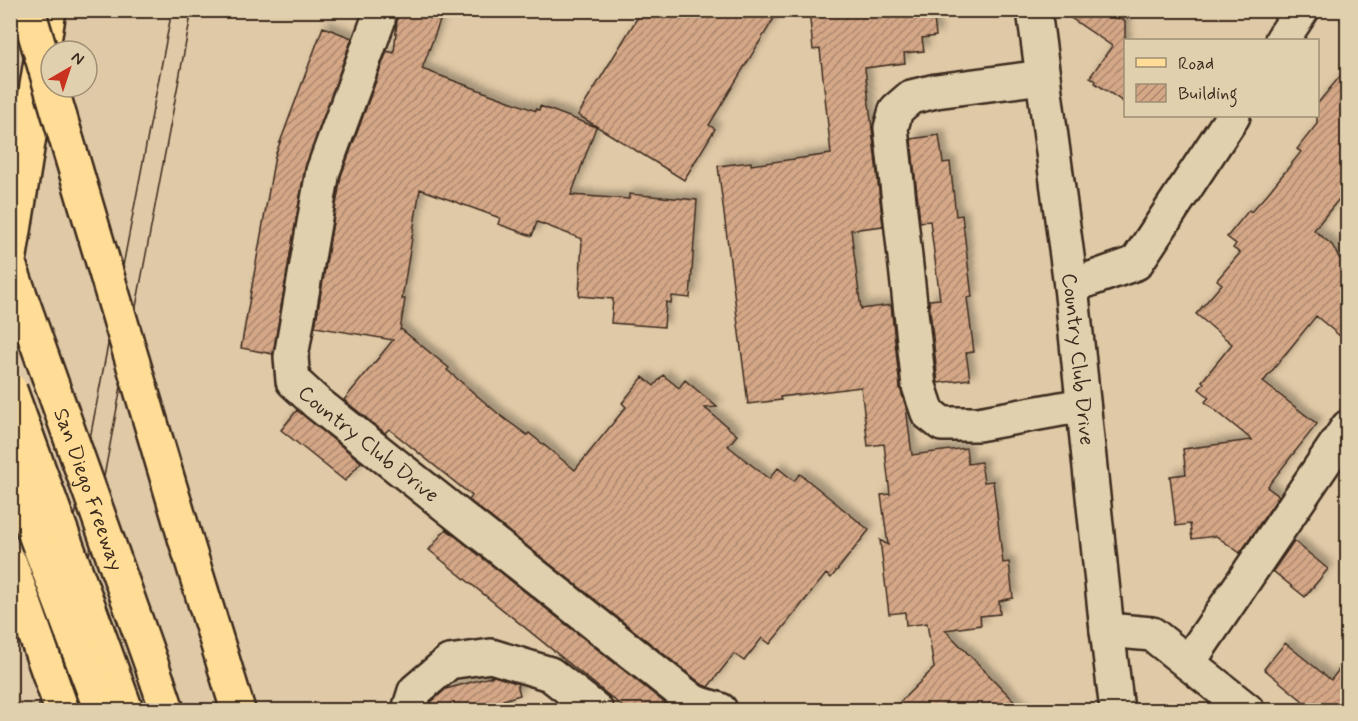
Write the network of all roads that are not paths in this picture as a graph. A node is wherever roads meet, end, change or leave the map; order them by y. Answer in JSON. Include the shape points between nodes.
{"nodes":[{"id":1,"x":28,"y":10,"type":"edge"},
{"id":2,"x":49,"y":10,"type":"edge"},
{"id":3,"x":379,"y":10,"type":"edge"},
{"id":4,"x":1034,"y":10,"type":"edge"},
{"id":5,"x":1302,"y":10,"type":"edge"},
{"id":6,"x":1283,"y":39,"type":"edge"},
{"id":7,"x":1043,"y":77,"type":"junction"},
{"id":8,"x":1232,"y":117,"type":"edge"},
{"id":9,"x":10,"y":256,"type":"edge"},
{"id":10,"x":10,"y":267,"type":"edge"},
{"id":11,"x":1071,"y":286,"type":"junction"},
{"id":12,"x":10,"y":390,"type":"edge"},
{"id":13,"x":1083,"y":405,"type":"junction"},
{"id":14,"x":1347,"y":427,"type":"edge"},
{"id":15,"x":10,"y":466,"type":"edge"},
{"id":16,"x":10,"y":562,"type":"edge"},
{"id":17,"x":1107,"y":630,"type":"junction"},
{"id":18,"x":1188,"y":663,"type":"junction"},
{"id":19,"x":162,"y":697,"type":"edge"},
{"id":20,"x":62,"y":711,"type":"edge"},
{"id":21,"x":101,"y":711,"type":"edge"},
{"id":22,"x":126,"y":711,"type":"edge"},
{"id":23,"x":238,"y":711,"type":"edge"},
{"id":24,"x":409,"y":711,"type":"edge"},
{"id":25,"x":596,"y":711,"type":"edge"},
{"id":26,"x":720,"y":711,"type":"edge"},
{"id":27,"x":1118,"y":711,"type":"edge"},
{"id":28,"x":1247,"y":711,"type":"edge"}],
"edges":[{"from":1,"to":23,"type":"main road","bridge":true},
{"from":2,"to":9,"type":"main road"},
{"from":3,"to":26,"type":"street","name":"Country Club Drive","via":[[323,171],[291,357],[293,381],[694,702]]},
{"from":4,"to":7,"type":"street","name":"Country Club Drive"},
{"from":5,"to":6,"type":"street"},
{"from":7,"to":11,"type":"street","name":"Country Club Drive"},
{"from":7,"to":13,"type":"street","via":[[936,91],[911,97],[896,110],[891,128],[919,386],[928,413],[942,424],[978,424]]},
{"from":8,"to":11,"type":"street","via":[[1136,263]]},
{"from":10,"to":19,"type":"main road","name":"San Diego Freeway","bridge":true},
{"from":11,"to":13,"type":"street","name":"Country Club Drive"},
{"from":12,"to":22,"type":"main road","bridge":true},
{"from":13,"to":17,"type":"street","name":"Country Club Drive"},
{"from":14,"to":18,"type":"street"},
{"from":15,"to":21,"type":"main road","bridge":true},
{"from":16,"to":20,"type":"main road","bridge":true},
{"from":17,"to":18,"type":"street","via":[[1152,634]]},
{"from":17,"to":27,"type":"street","name":"Country Club Drive"},
{"from":18,"to":28,"type":"street"},
{"from":24,"to":25,"type":"street","via":[[415,691],[449,662],[491,656],[550,674]]}]}
